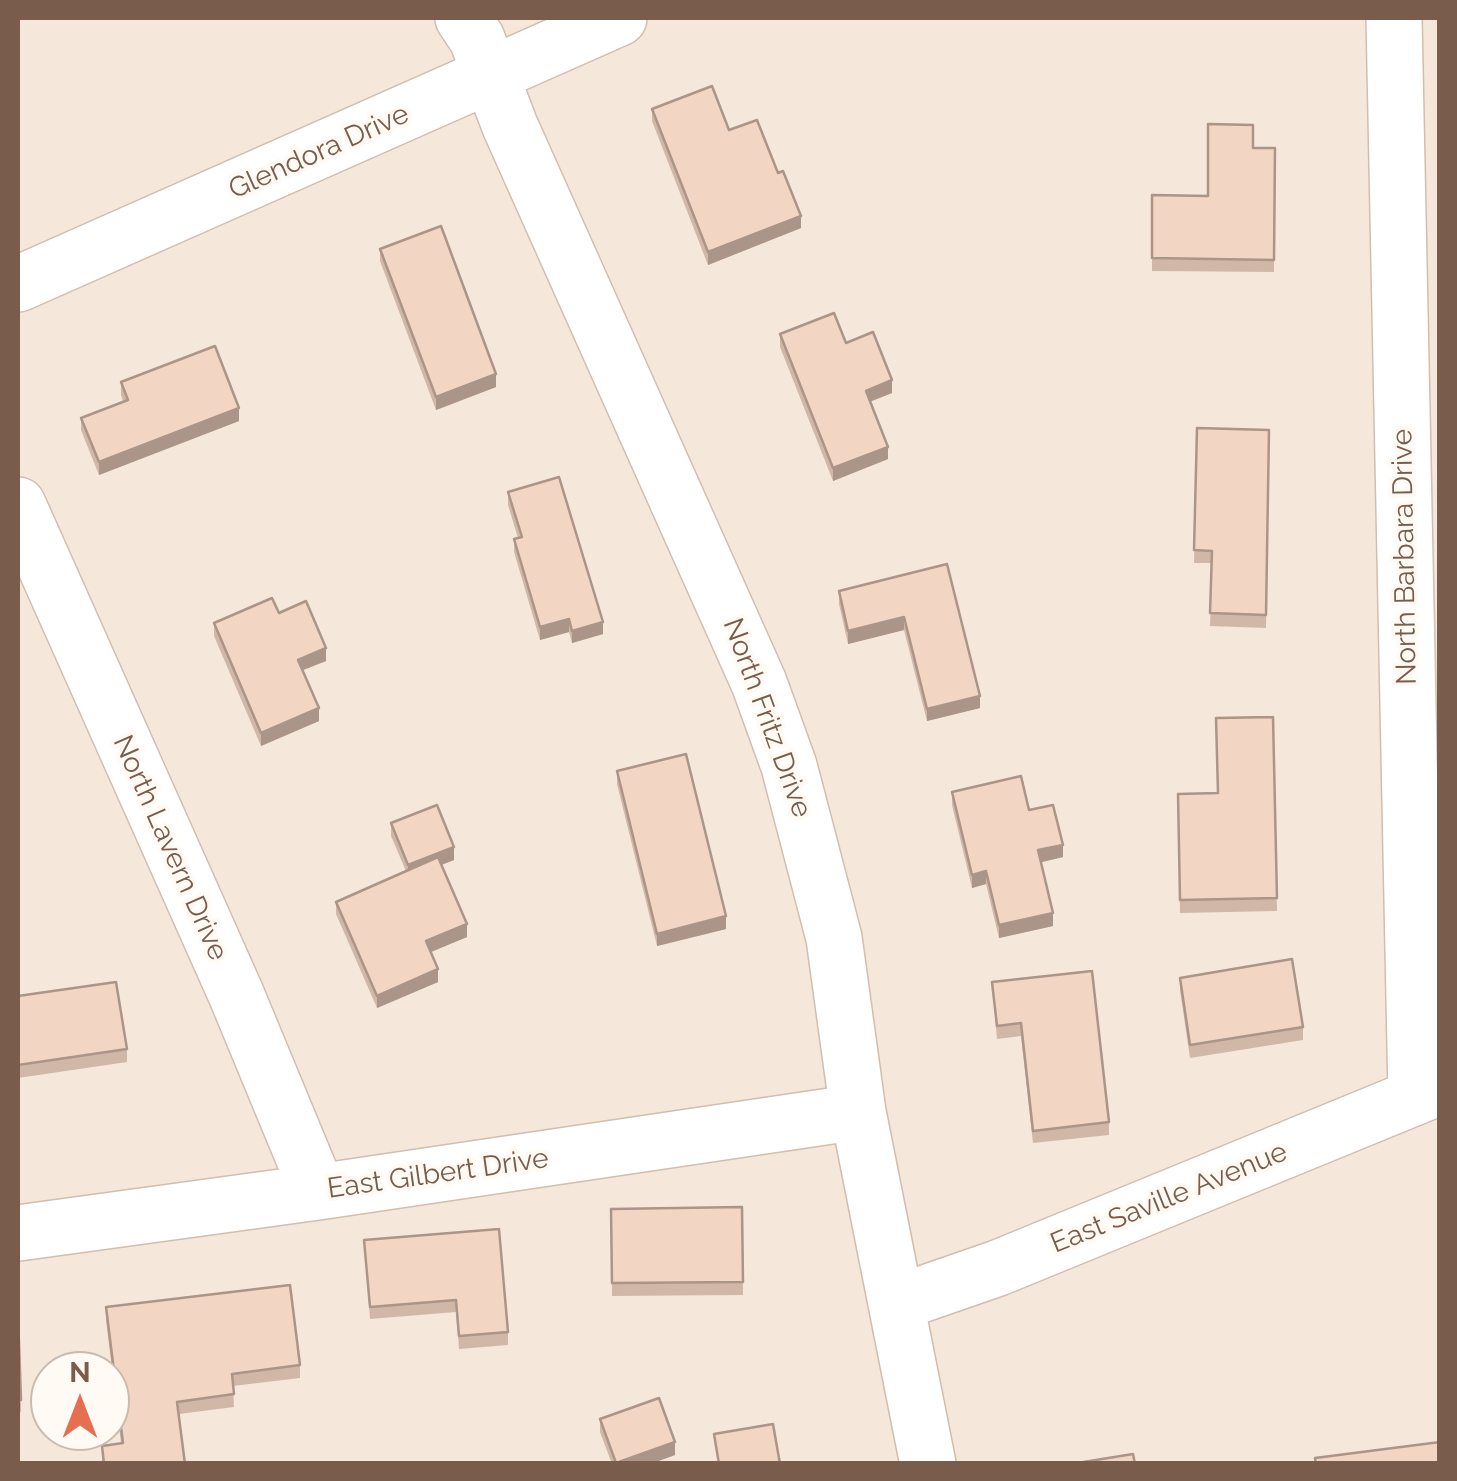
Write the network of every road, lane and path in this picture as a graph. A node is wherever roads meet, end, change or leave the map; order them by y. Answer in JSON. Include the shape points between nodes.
{"nodes":[{"id":1,"x":463,"y":18,"type":"edge"},
{"id":2,"x":619,"y":18,"type":"edge"},
{"id":3,"x":1394,"y":18,"type":"edge"},
{"id":4,"x":492,"y":76,"type":"junction"},
{"id":5,"x":18,"y":284,"type":"edge"},
{"id":6,"x":18,"y":505,"type":"edge"},
{"id":7,"x":1428,"y":1092,"type":"edge"},
{"id":8,"x":858,"y":1112,"type":"junction"},
{"id":9,"x":318,"y":1192,"type":"junction"},
{"id":10,"x":18,"y":1233,"type":"edge"},
{"id":11,"x":897,"y":1304,"type":"junction"},
{"id":12,"x":928,"y":1464,"type":"edge"}],
"edges":[{"from":1,"to":4,"type":"street","name":"North Fritz Drive"},
{"from":2,"to":4,"type":"street","name":"Glendora Drive"},
{"from":3,"to":7,"type":"street","name":"North Barbara Drive"},
{"from":4,"to":5,"type":"street","name":"Glendora Drive"},
{"from":4,"to":8,"type":"street","name":"North Fritz Drive","via":[[790,766],[834,938]]},
{"from":6,"to":9,"type":"street","name":"North Lavern Drive"},
{"from":7,"to":11,"type":"street","name":"East Saville Avenue"},
{"from":8,"to":9,"type":"street","name":"East Gilbert Drive"},
{"from":8,"to":11,"type":"street","name":"North Fritz Drive"},
{"from":9,"to":10,"type":"street","name":"East Gilbert Drive"},
{"from":11,"to":12,"type":"street","name":"North Fritz Drive"}]}
